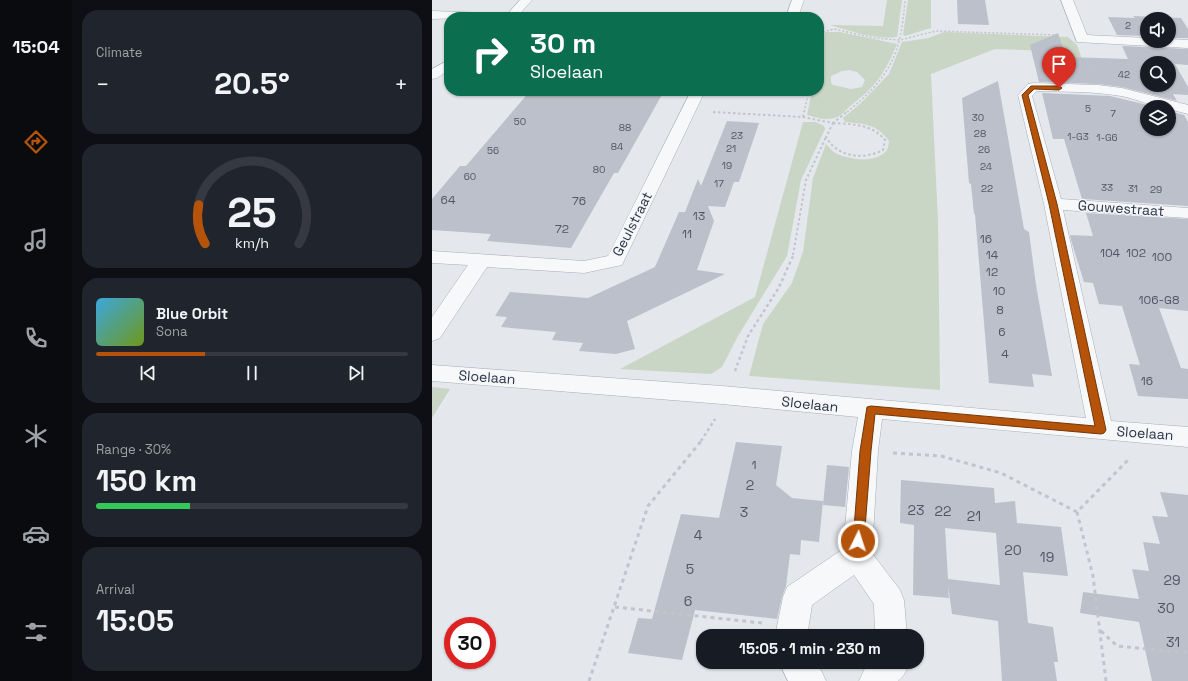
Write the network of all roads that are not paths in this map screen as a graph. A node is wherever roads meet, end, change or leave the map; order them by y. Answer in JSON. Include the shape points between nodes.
{"nodes":[{"id":1,"x":526,"y":0,"type":"edge"},
{"id":2,"x":798,"y":0,"type":"edge"},
{"id":3,"x":1068,"y":0,"type":"edge"},
{"id":4,"x":515,"y":12,"type":"edge"},
{"id":5,"x":794,"y":12,"type":"edge"},
{"id":6,"x":432,"y":15,"type":"edge"},
{"id":7,"x":444,"y":15,"type":"edge"},
{"id":8,"x":1188,"y":44,"type":"edge"},
{"id":9,"x":444,"y":67,"type":"edge"},
{"id":10,"x":432,"y":75,"type":"edge"},
{"id":11,"x":696,"y":96,"type":"edge"},
{"id":12,"x":1188,"y":110,"type":"edge"},
{"id":13,"x":1053,"y":204,"type":"junction"},
{"id":14,"x":1188,"y":213,"type":"edge"},
{"id":15,"x":432,"y":257,"type":"edge"},
{"id":16,"x":482,"y":260,"type":"junction"},
{"id":17,"x":432,"y":333,"type":"edge"},
{"id":18,"x":432,"y":373,"type":"edge"},
{"id":19,"x":871,"y":409,"type":"junction"},
{"id":20,"x":1101,"y":430,"type":"junction"},
{"id":21,"x":1188,"y":437,"type":"edge"},
{"id":22,"x":857,"y":556,"type":"junction"},
{"id":23,"x":792,"y":629,"type":"edge"},
{"id":24,"x":891,"y":629,"type":"edge"},
{"id":25,"x":799,"y":669,"type":"edge"},
{"id":26,"x":888,"y":669,"type":"edge"},
{"id":27,"x":810,"y":681,"type":"edge"},
{"id":28,"x":875,"y":681,"type":"edge"}],
"edges":[{"from":1,"to":4,"type":"street"},
{"from":2,"to":5,"type":"street"},
{"from":3,"to":8,"type":"street","via":[[1082,37]]},
{"from":6,"to":7,"type":"street"},
{"from":9,"to":10,"type":"street"},
{"from":11,"to":16,"type":"street","name":"Geulstraat","via":[[615,261],[584,267]]},
{"from":12,"to":13,"type":"street","via":[[1122,92],[1033,87],[1025,95]]},
{"from":13,"to":14,"type":"street","name":"Gouwestraat"},
{"from":13,"to":20,"type":"street"},
{"from":15,"to":16,"type":"street","name":"Geulstraat"},
{"from":16,"to":17,"type":"street"},
{"from":18,"to":19,"type":"street","name":"Sloelaan","via":[[714,394]]},
{"from":19,"to":20,"type":"street","name":"Sloelaan"},
{"from":19,"to":22,"type":"street"},
{"from":20,"to":21,"type":"street","name":"Sloelaan"},
{"from":22,"to":23,"type":"street","via":[[798,597]]},
{"from":22,"to":24,"type":"street","via":[[889,600]]},
{"from":25,"to":27,"type":"street"},
{"from":26,"to":28,"type":"street"}]}
